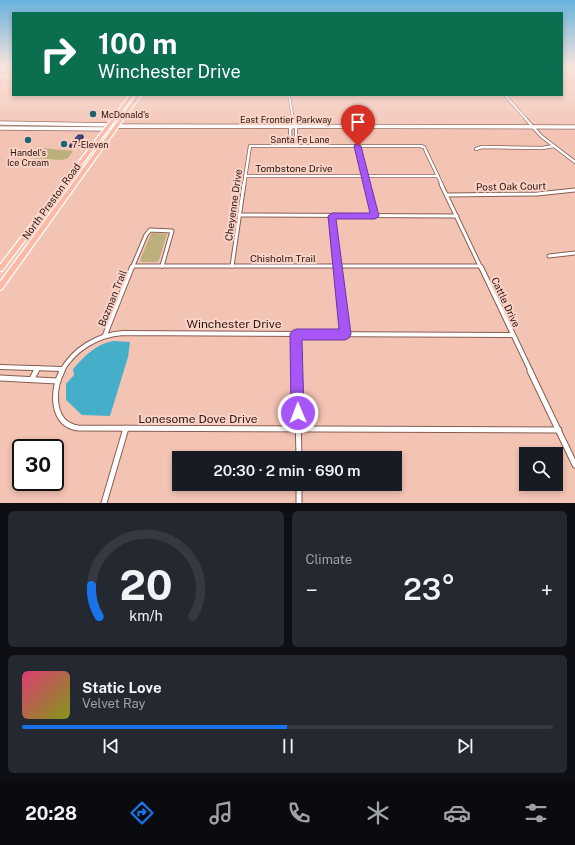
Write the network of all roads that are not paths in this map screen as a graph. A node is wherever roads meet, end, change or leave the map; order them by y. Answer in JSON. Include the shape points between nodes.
{"nodes":[{"id":1,"x":131,"y":96,"type":"edge"},
{"id":2,"x":138,"y":96,"type":"edge"},
{"id":3,"x":289,"y":96,"type":"edge"},
{"id":4,"x":506,"y":96,"type":"edge"},
{"id":5,"x":0,"y":123,"type":"edge"},
{"id":6,"x":110,"y":124,"type":"junction"},
{"id":7,"x":117,"y":126,"type":"junction"},
{"id":8,"x":294,"y":126,"type":"junction"},
{"id":9,"x":534,"y":127,"type":"junction"},
{"id":10,"x":575,"y":127,"type":"edge"},
{"id":11,"x":0,"y":128,"type":"edge"},
{"id":12,"x":106,"y":129,"type":"junction"},
{"id":13,"x":250,"y":146,"type":"joint"},
{"id":14,"x":291,"y":146,"type":"junction"},
{"id":15,"x":296,"y":146,"type":"junction"},
{"id":16,"x":358,"y":146,"type":"junction"},
{"id":17,"x":422,"y":146,"type":"joint"},
{"id":18,"x":555,"y":146,"type":"junction"},
{"id":19,"x":476,"y":149,"type":"dead end"},
{"id":20,"x":575,"y":162,"type":"edge"},
{"id":21,"x":245,"y":176,"type":"junction"},
{"id":22,"x":365,"y":176,"type":"junction"},
{"id":23,"x":438,"y":176,"type":"junction"},
{"id":24,"x":575,"y":190,"type":"edge"},
{"id":25,"x":447,"y":195,"type":"junction"},
{"id":26,"x":53,"y":200,"type":"junction"},
{"id":27,"x":64,"y":200,"type":"junction"},
{"id":28,"x":239,"y":215,"type":"junction"},
{"id":29,"x":332,"y":216,"type":"junction"},
{"id":30,"x":375,"y":216,"type":"junction"},
{"id":31,"x":457,"y":216,"type":"junction"},
{"id":32,"x":575,"y":253,"type":"edge"},
{"id":33,"x":549,"y":256,"type":"dead end"},
{"id":34,"x":133,"y":266,"type":"junction"},
{"id":35,"x":162,"y":266,"type":"junction"},
{"id":36,"x":232,"y":266,"type":"junction"},
{"id":37,"x":338,"y":266,"type":"junction"},
{"id":38,"x":480,"y":266,"type":"junction"},
{"id":39,"x":0,"y":269,"type":"edge"},
{"id":40,"x":0,"y":287,"type":"edge"},
{"id":41,"x":296,"y":334,"type":"junction"},
{"id":42,"x":345,"y":334,"type":"junction"},
{"id":43,"x":105,"y":335,"type":"junction"},
{"id":44,"x":513,"y":335,"type":"junction"},
{"id":45,"x":0,"y":367,"type":"edge"},
{"id":46,"x":38,"y":368,"type":"junction"},
{"id":47,"x":63,"y":369,"type":"junction"},
{"id":48,"x":0,"y":378,"type":"edge"},
{"id":49,"x":32,"y":379,"type":"junction"},
{"id":50,"x":57,"y":380,"type":"junction"},
{"id":51,"x":126,"y":428,"type":"junction"},
{"id":52,"x":298,"y":429,"type":"junction"},
{"id":53,"x":558,"y":430,"type":"junction"},
{"id":54,"x":299,"y":451,"type":"edge"},
{"id":55,"x":575,"y":465,"type":"edge"},
{"id":56,"x":299,"y":491,"type":"edge"},
{"id":57,"x":104,"y":503,"type":"edge"},
{"id":58,"x":299,"y":503,"type":"edge"}],
"edges":[{"from":1,"to":6,"type":"main road","name":"North Preston Road"},
{"from":2,"to":7,"type":"main road","name":"North Preston Road"},
{"from":3,"to":8,"type":"street"},
{"from":4,"to":9,"type":"street"},
{"from":5,"to":6,"type":"street"},
{"from":6,"to":7,"type":"street"},
{"from":6,"to":12,"type":"main road","name":"North Preston Road"},
{"from":7,"to":8,"type":"street","name":"East Frontier Parkway"},
{"from":7,"to":12,"type":"street"},
{"from":7,"to":27,"type":"main road","name":"North Preston Road"},
{"from":8,"to":9,"type":"street","name":"East Frontier Parkway"},
{"from":8,"to":14,"type":"street","via":[[290,129]]},
{"from":8,"to":15,"type":"street"},
{"from":9,"to":10,"type":"street","name":"East Frontier Parkway"},
{"from":9,"to":18,"type":"street"},
{"from":11,"to":12,"type":"street"},
{"from":12,"to":26,"type":"main road","name":"North Preston Road"},
{"from":13,"to":14,"type":"street","name":"Santa Fe Lane"},
{"from":13,"to":21,"type":"street","name":"Cheyenne Drive"},
{"from":14,"to":15,"type":"street","name":"Santa Fe Lane"},
{"from":15,"to":16,"type":"street","name":"Santa Fe Lane"},
{"from":16,"to":17,"type":"street","name":"Santa Fe Lane"},
{"from":16,"to":22,"type":"street"},
{"from":17,"to":23,"type":"street","name":"Cattle Drive"},
{"from":18,"to":19,"type":"street"},
{"from":18,"to":20,"type":"street"},
{"from":21,"to":22,"type":"street","name":"Tombstone Drive"},
{"from":21,"to":28,"type":"street","name":"Cheyenne Drive"},
{"from":22,"to":23,"type":"street","name":"Tombstone Drive"},
{"from":22,"to":30,"type":"street"},
{"from":23,"to":25,"type":"street","name":"Cattle Drive"},
{"from":24,"to":25,"type":"street","name":"Post Oak Court","via":[[537,194]]},
{"from":25,"to":31,"type":"street","name":"Cattle Drive"},
{"from":26,"to":27,"type":"main road"},
{"from":26,"to":39,"type":"main road","name":"North Preston Road"},
{"from":27,"to":40,"type":"main road","name":"North Preston Road"},
{"from":28,"to":29,"type":"street"},
{"from":28,"to":36,"type":"street","name":"Cheyenne Drive"},
{"from":29,"to":30,"type":"street"},
{"from":29,"to":37,"type":"street"},
{"from":30,"to":31,"type":"street"},
{"from":31,"to":38,"type":"street","name":"Cattle Drive"},
{"from":32,"to":33,"type":"street"},
{"from":34,"to":35,"type":"street","name":"Chisholm Trail"},
{"from":34,"to":35,"type":"street","name":"Bozman Trail","via":[[146,234],[156,229],[172,231]]},
{"from":34,"to":43,"type":"street","name":"Bozman Trail"},
{"from":35,"to":36,"type":"street","name":"Chisholm Trail"},
{"from":36,"to":37,"type":"street","name":"Chisholm Trail"},
{"from":37,"to":38,"type":"street","name":"Chisholm Trail"},
{"from":37,"to":42,"type":"street"},
{"from":38,"to":44,"type":"street","name":"Cattle Drive"},
{"from":41,"to":42,"type":"street","name":"Winchester Drive"},
{"from":41,"to":43,"type":"street","name":"Winchester Drive"},
{"from":41,"to":52,"type":"street"},
{"from":42,"to":44,"type":"street","name":"Winchester Drive"},
{"from":43,"to":47,"type":"street","name":"Winchester Drive","via":[[75,353]]},
{"from":44,"to":53,"type":"street","name":"Cattle Drive"},
{"from":45,"to":46,"type":"street"},
{"from":46,"to":47,"type":"street"},
{"from":46,"to":49,"type":"street"},
{"from":47,"to":50,"type":"street","name":"Lonesome Dove Drive"},
{"from":48,"to":49,"type":"street"},
{"from":49,"to":50,"type":"street"},
{"from":50,"to":51,"type":"street","name":"Lonesome Dove Drive","via":[[55,406],[64,421],[72,426],[86,428]]},
{"from":51,"to":52,"type":"street","name":"Lonesome Dove Drive"},
{"from":51,"to":57,"type":"street"},
{"from":52,"to":53,"type":"street","name":"Lonesome Dove Drive"},
{"from":52,"to":54,"type":"street"},
{"from":53,"to":55,"type":"street","name":"Cattle Drive"},
{"from":56,"to":58,"type":"street"}]}
